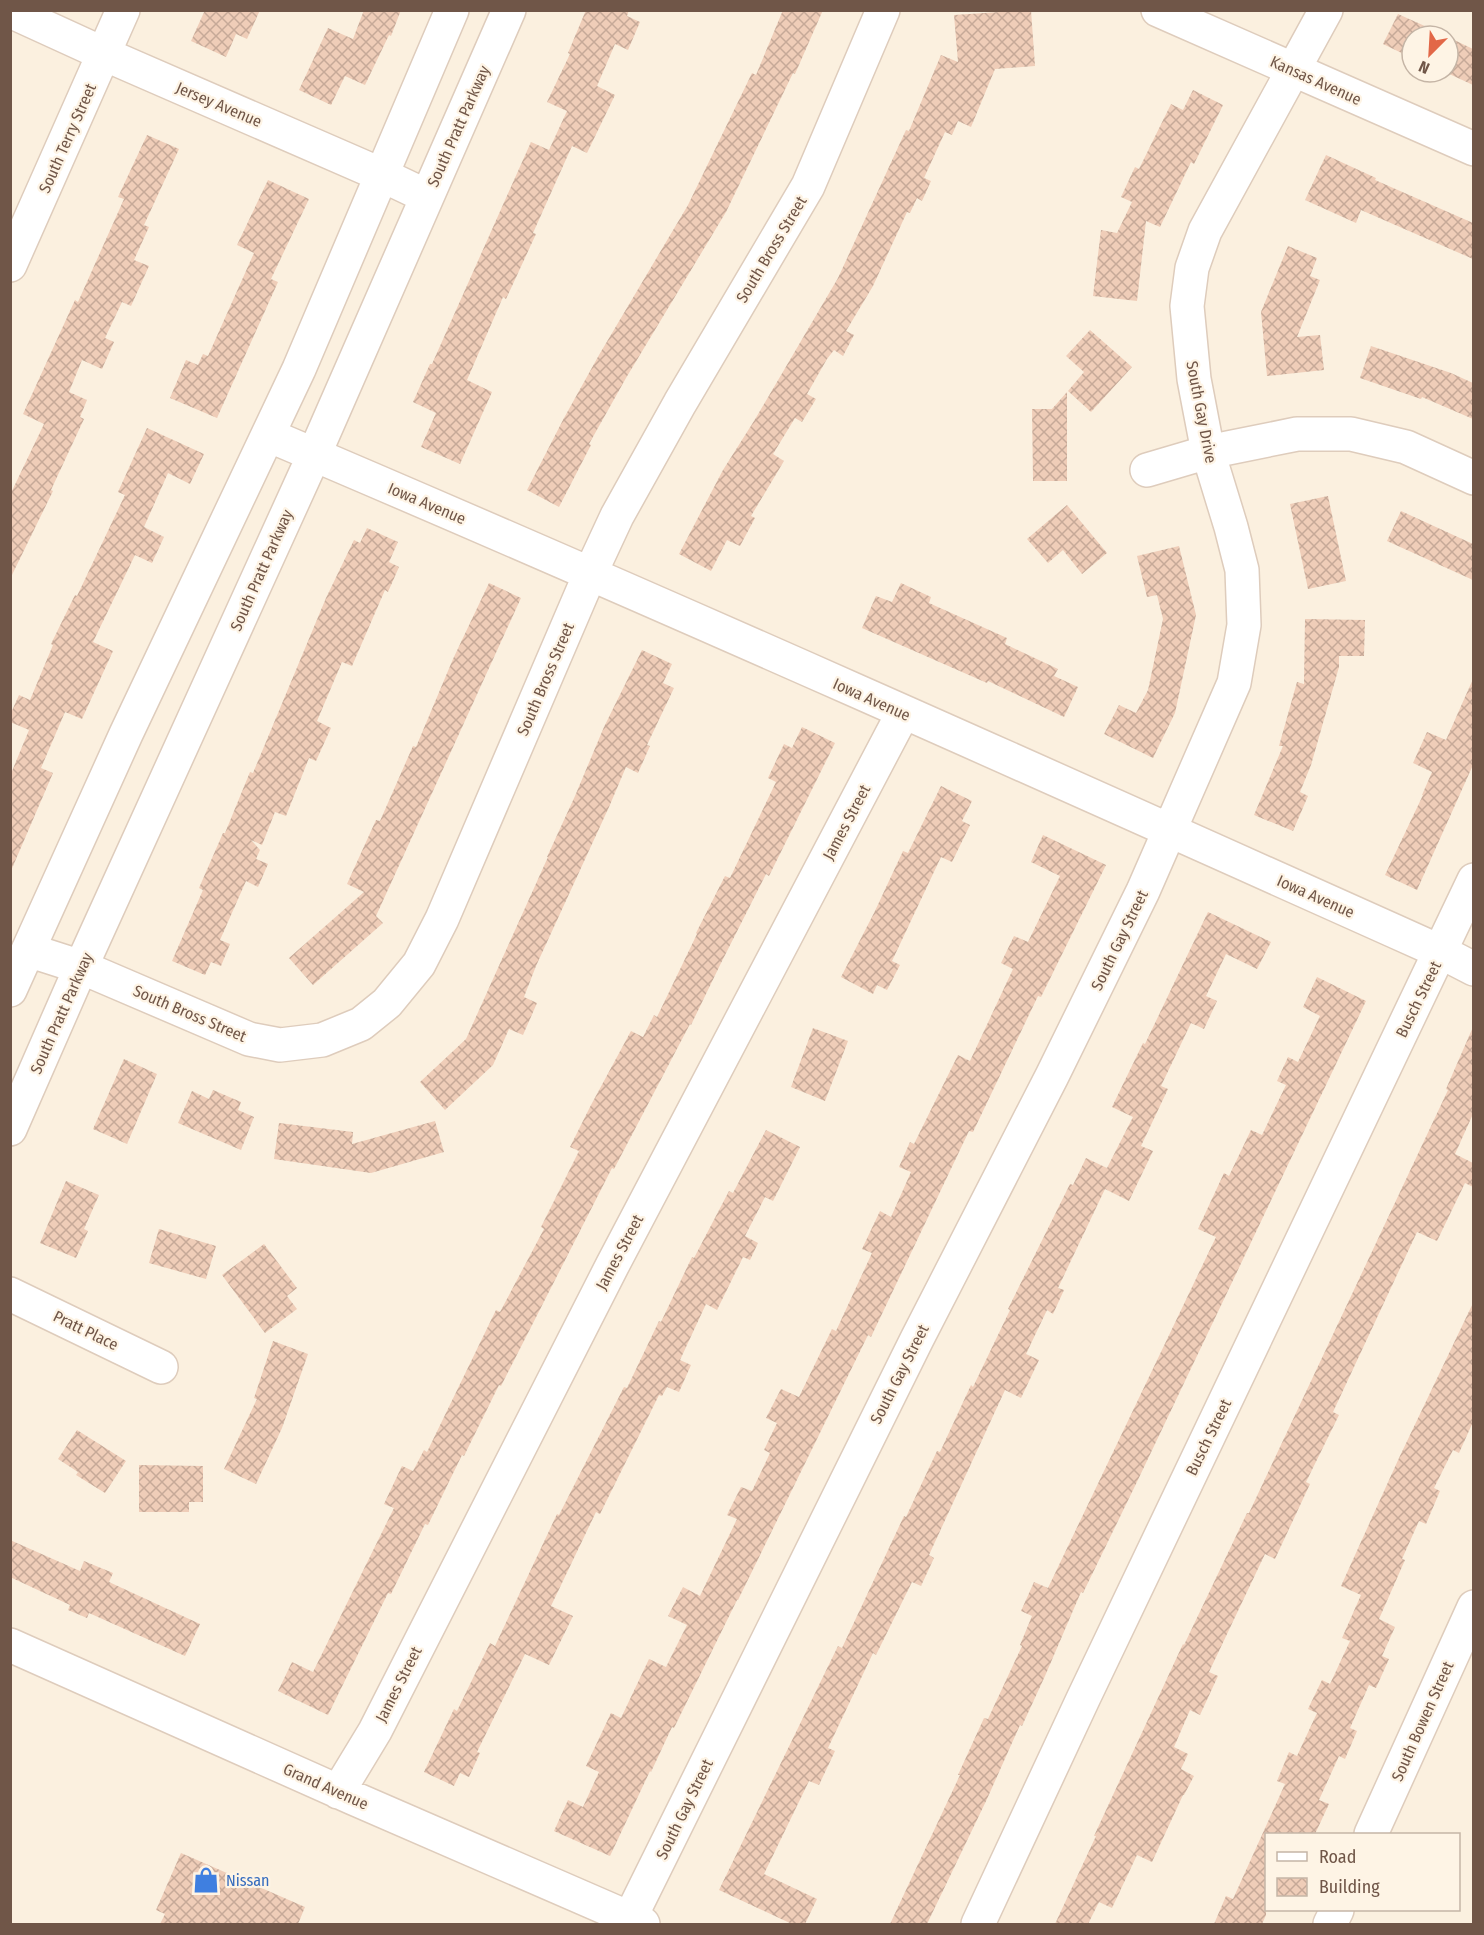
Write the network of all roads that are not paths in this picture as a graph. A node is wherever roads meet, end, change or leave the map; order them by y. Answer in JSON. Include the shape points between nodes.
{"nodes":[{"id":1,"x":123,"y":10,"type":"edge"},
{"id":2,"x":452,"y":10,"type":"edge"},
{"id":3,"x":509,"y":10,"type":"edge"},
{"id":4,"x":884,"y":10,"type":"edge"},
{"id":5,"x":1158,"y":10,"type":"edge"},
{"id":6,"x":1326,"y":10,"type":"edge"},
{"id":7,"x":10,"y":11,"type":"edge"},
{"id":8,"x":104,"y":54,"type":"junction"},
{"id":9,"x":1293,"y":69,"type":"junction"},
{"id":10,"x":1473,"y":149,"type":"edge"},
{"id":11,"x":382,"y":175,"type":"junction"},
{"id":12,"x":426,"y":196,"type":"junction"},
{"id":13,"x":10,"y":265,"type":"edge"},
{"id":14,"x":267,"y":435,"type":"junction"},
{"id":15,"x":1208,"y":452,"type":"junction"},
{"id":16,"x":314,"y":454,"type":"junction"},
{"id":17,"x":1147,"y":470,"type":"dead end"},
{"id":18,"x":1473,"y":478,"type":"edge"},
{"id":19,"x":590,"y":574,"type":"junction"},
{"id":20,"x":903,"y":713,"type":"junction"},
{"id":21,"x":1170,"y":830,"type":"junction"},
{"id":22,"x":1473,"y":880,"type":"edge"},
{"id":23,"x":28,"y":950,"type":"junction"},
{"id":24,"x":1441,"y":952,"type":"junction"},
{"id":25,"x":81,"y":967,"type":"junction"},
{"id":26,"x":1473,"y":969,"type":"edge"},
{"id":27,"x":10,"y":990,"type":"edge"},
{"id":28,"x":10,"y":1129,"type":"edge"},
{"id":29,"x":10,"y":1294,"type":"edge"},
{"id":30,"x":161,"y":1367,"type":"dead end"},
{"id":31,"x":1473,"y":1607,"type":"edge"},
{"id":32,"x":10,"y":1645,"type":"edge"},
{"id":33,"x":338,"y":1792,"type":"junction"},
{"id":34,"x":1371,"y":1833,"type":"edge"},
{"id":35,"x":637,"y":1921,"type":"edge"},
{"id":36,"x":978,"y":1924,"type":"edge"}],
"edges":[{"from":1,"to":8,"type":"street","name":"South Terry Street"},
{"from":2,"to":11,"type":"street"},
{"from":3,"to":12,"type":"street","name":"South Pratt Parkway"},
{"from":4,"to":19,"type":"street","name":"South Bross Street","via":[[808,186],[680,403],[617,516]]},
{"from":5,"to":9,"type":"street","name":"Kansas Avenue"},
{"from":6,"to":9,"type":"street","name":"South Gay Drive"},
{"from":7,"to":8,"type":"street","name":"Jersey Avenue"},
{"from":8,"to":11,"type":"street","name":"Jersey Avenue"},
{"from":8,"to":13,"type":"street","name":"South Terry Street"},
{"from":9,"to":10,"type":"street","name":"Kansas Avenue"},
{"from":9,"to":15,"type":"street","name":"South Gay Drive","via":[[1205,231],[1192,267],[1187,306],[1194,379]]},
{"from":11,"to":12,"type":"street","name":"Jersey Avenue"},
{"from":11,"to":14,"type":"street"},
{"from":12,"to":16,"type":"street","name":"South Pratt Parkway"},
{"from":14,"to":16,"type":"street","name":"Iowa Avenue"},
{"from":14,"to":23,"type":"street"},
{"from":15,"to":17,"type":"street"},
{"from":15,"to":18,"type":"street","via":[[1297,434],[1351,434],[1406,447]]},
{"from":15,"to":21,"type":"street","name":"South Gay Drive","via":[[1242,570],[1244,625],[1234,683]]},
{"from":16,"to":19,"type":"street","name":"Iowa Avenue"},
{"from":16,"to":25,"type":"street","name":"South Pratt Parkway"},
{"from":19,"to":20,"type":"street","name":"Iowa Avenue"},
{"from":19,"to":25,"type":"street","name":"South Bross Street","via":[[442,919],[419,964],[387,1003],[361,1024],[322,1040],[280,1045],[249,1039]]},
{"from":20,"to":21,"type":"street","name":"Iowa Avenue"},
{"from":20,"to":33,"type":"street","name":"James Street","via":[[612,1266],[375,1731]]},
{"from":21,"to":24,"type":"street","name":"Iowa Avenue"},
{"from":21,"to":35,"type":"street","name":"South Gay Street","via":[[1052,1076],[917,1339]]},
{"from":22,"to":24,"type":"street","name":"Busch Street"},
{"from":23,"to":25,"type":"street","name":"South Bross Street"},
{"from":23,"to":27,"type":"street"},
{"from":24,"to":26,"type":"street","name":"Iowa Avenue"},
{"from":24,"to":36,"type":"street","name":"Busch Street"},
{"from":25,"to":28,"type":"street","name":"South Pratt Parkway"},
{"from":29,"to":30,"type":"street","name":"Pratt Place"},
{"from":31,"to":34,"type":"street","name":"South Bowen Street"},
{"from":32,"to":33,"type":"street","name":"Grand Avenue"},
{"from":33,"to":35,"type":"street","name":"Grand Avenue"}]}
